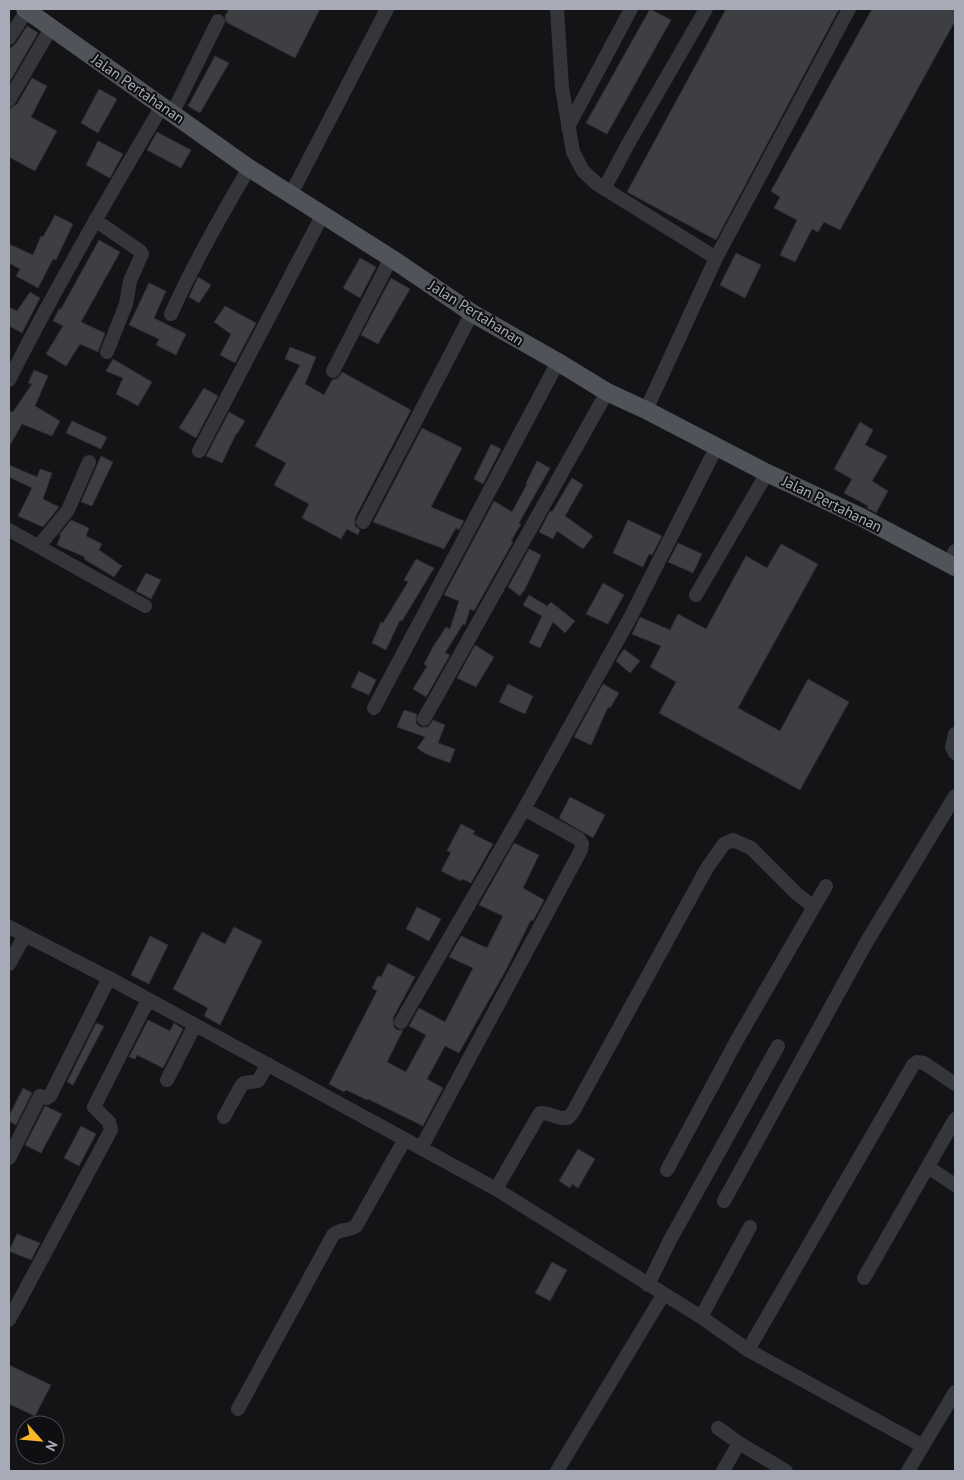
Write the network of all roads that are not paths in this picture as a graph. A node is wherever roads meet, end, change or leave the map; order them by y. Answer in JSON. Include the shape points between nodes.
{"nodes":[{"id":1,"x":27,"y":9,"type":"edge"},
{"id":2,"x":387,"y":9,"type":"edge"},
{"id":3,"x":557,"y":9,"type":"edge"},
{"id":4,"x":631,"y":9,"type":"edge"},
{"id":5,"x":706,"y":9,"type":"edge"},
{"id":6,"x":849,"y":9,"type":"edge"},
{"id":7,"x":218,"y":21,"type":"dead end"},
{"id":8,"x":51,"y":28,"type":"junction"},
{"id":9,"x":9,"y":38,"type":"edge"},
{"id":10,"x":9,"y":100,"type":"edge"},
{"id":11,"x":167,"y":110,"type":"junction"},
{"id":12,"x":568,"y":127,"type":"junction"},
{"id":13,"x":248,"y":168,"type":"junction"},
{"id":14,"x":604,"y":189,"type":"junction"},
{"id":15,"x":291,"y":194,"type":"junction"},
{"id":16,"x":323,"y":214,"type":"junction"},
{"id":17,"x":95,"y":220,"type":"junction"},
{"id":18,"x":391,"y":258,"type":"junction"},
{"id":19,"x":716,"y":258,"type":"junction"},
{"id":20,"x":472,"y":313,"type":"junction"},
{"id":21,"x":171,"y":314,"type":"dead end"},
{"id":22,"x":107,"y":352,"type":"dead end"},
{"id":23,"x":558,"y":362,"type":"junction"},
{"id":24,"x":332,"y":371,"type":"dead end"},
{"id":25,"x":9,"y":380,"type":"edge"},
{"id":26,"x":607,"y":392,"type":"junction"},
{"id":27,"x":646,"y":410,"type":"junction"},
{"id":28,"x":717,"y":446,"type":"junction"},
{"id":29,"x":199,"y":451,"type":"dead end"},
{"id":30,"x":90,"y":462,"type":"dead end"},
{"id":31,"x":767,"y":473,"type":"junction"},
{"id":32,"x":362,"y":522,"type":"dead end"},
{"id":33,"x":9,"y":530,"type":"edge"},
{"id":34,"x":39,"y":546,"type":"junction"},
{"id":35,"x":953,"y":561,"type":"edge"},
{"id":36,"x":696,"y":595,"type":"dead end"},
{"id":37,"x":145,"y":606,"type":"dead end"},
{"id":38,"x":374,"y":708,"type":"dead end"},
{"id":39,"x":424,"y":719,"type":"dead end"},
{"id":40,"x":955,"y":734,"type":"edge"},
{"id":41,"x":955,"y":752,"type":"edge"},
{"id":42,"x":955,"y":796,"type":"edge"},
{"id":43,"x":524,"y":808,"type":"junction"},
{"id":44,"x":826,"y":886,"type":"dead end"},
{"id":45,"x":814,"y":907,"type":"junction"},
{"id":46,"x":9,"y":927,"type":"edge"},
{"id":47,"x":25,"y":935,"type":"junction"},
{"id":48,"x":9,"y":964,"type":"edge"},
{"id":49,"x":109,"y":978,"type":"junction"},
{"id":50,"x":148,"y":1000,"type":"junction"},
{"id":51,"x":401,"y":1022,"type":"dead end"},
{"id":52,"x":195,"y":1025,"type":"junction"},
{"id":53,"x":778,"y":1046,"type":"dead end"},
{"id":54,"x":268,"y":1064,"type":"junction"},
{"id":55,"x":167,"y":1080,"type":"dead end"},
{"id":56,"x":955,"y":1084,"type":"edge"},
{"id":57,"x":224,"y":1117,"type":"dead end"},
{"id":58,"x":955,"y":1119,"type":"edge"},
{"id":59,"x":405,"y":1139,"type":"junction"},
{"id":60,"x":421,"y":1148,"type":"junction"},
{"id":61,"x":9,"y":1158,"type":"edge"},
{"id":62,"x":928,"y":1167,"type":"junction"},
{"id":63,"x":667,"y":1170,"type":"dead end"},
{"id":64,"x":955,"y":1185,"type":"edge"},
{"id":65,"x":496,"y":1189,"type":"junction"},
{"id":66,"x":724,"y":1201,"type":"dead end"},
{"id":67,"x":750,"y":1227,"type":"dead end"},
{"id":68,"x":864,"y":1278,"type":"dead end"},
{"id":69,"x":648,"y":1284,"type":"junction"},
{"id":70,"x":663,"y":1295,"type":"junction"},
{"id":71,"x":701,"y":1317,"type":"junction"},
{"id":72,"x":9,"y":1320,"type":"edge"},
{"id":73,"x":748,"y":1350,"type":"junction"},
{"id":74,"x":955,"y":1392,"type":"edge"},
{"id":75,"x":238,"y":1409,"type":"dead end"},
{"id":76,"x":718,"y":1428,"type":"dead end"},
{"id":77,"x":740,"y":1443,"type":"junction"},
{"id":78,"x":923,"y":1446,"type":"junction"},
{"id":79,"x":557,"y":1471,"type":"edge"},
{"id":80,"x":723,"y":1471,"type":"edge"},
{"id":81,"x":786,"y":1471,"type":"edge"},
{"id":82,"x":908,"y":1471,"type":"edge"}],
"edges":[{"from":1,"to":8,"type":"main road","name":"Jalan Pertahanan"},
{"from":1,"to":9,"type":"street"},
{"from":2,"to":15,"type":"street"},
{"from":3,"to":12,"type":"street"},
{"from":4,"to":12,"type":"street"},
{"from":5,"to":14,"type":"street"},
{"from":6,"to":19,"type":"street"},
{"from":7,"to":11,"type":"street"},
{"from":8,"to":10,"type":"street"},
{"from":8,"to":11,"type":"main road","name":"Jalan Pertahanan"},
{"from":11,"to":13,"type":"main road","name":"Jalan Pertahanan"},
{"from":11,"to":17,"type":"street"},
{"from":12,"to":14,"type":"street","via":[[577,163]]},
{"from":13,"to":15,"type":"main road","name":"Jalan Pertahanan"},
{"from":13,"to":21,"type":"street","via":[[191,270]]},
{"from":14,"to":19,"type":"street"},
{"from":15,"to":16,"type":"main road","name":"Jalan Pertahanan"},
{"from":16,"to":18,"type":"main road","name":"Jalan Pertahanan"},
{"from":16,"to":29,"type":"street"},
{"from":17,"to":22,"type":"street","via":[[142,254]]},
{"from":17,"to":25,"type":"street"},
{"from":18,"to":20,"type":"main road","name":"Jalan Pertahanan"},
{"from":18,"to":24,"type":"street"},
{"from":19,"to":27,"type":"street"},
{"from":20,"to":23,"type":"main road","name":"Jalan Pertahanan"},
{"from":20,"to":32,"type":"street"},
{"from":23,"to":26,"type":"main road","name":"Jalan Pertahanan"},
{"from":23,"to":38,"type":"street"},
{"from":26,"to":27,"type":"main road","name":"Jalan Pertahanan"},
{"from":26,"to":39,"type":"street"},
{"from":27,"to":28,"type":"main road","name":"Jalan Pertahanan"},
{"from":28,"to":31,"type":"main road","name":"Jalan Pertahanan"},
{"from":28,"to":43,"type":"street","via":[[630,618]]},
{"from":30,"to":34,"type":"street","via":[[68,510]]},
{"from":31,"to":35,"type":"main road","name":"Jalan Pertahanan"},
{"from":31,"to":36,"type":"street"},
{"from":33,"to":34,"type":"street"},
{"from":34,"to":37,"type":"street"},
{"from":40,"to":41,"type":"street","via":[[952,743]]},
{"from":42,"to":66,"type":"street","via":[[866,943]]},
{"from":43,"to":51,"type":"street"},
{"from":43,"to":60,"type":"street","via":[[579,839],[581,850]]},
{"from":44,"to":45,"type":"street"},
{"from":45,"to":63,"type":"street"},
{"from":45,"to":65,"type":"street","via":[[751,848],[733,840],[724,844],[707,868],[573,1112],[562,1119],[540,1113]]},
{"from":46,"to":47,"type":"street"},
{"from":47,"to":48,"type":"street"},
{"from":47,"to":49,"type":"street"},
{"from":49,"to":50,"type":"street"},
{"from":49,"to":61,"type":"street","via":[[50,1096],[40,1096]]},
{"from":50,"to":52,"type":"street"},
{"from":50,"to":72,"type":"street","via":[[94,1107],[111,1125],[109,1134]]},
{"from":52,"to":54,"type":"street"},
{"from":52,"to":55,"type":"street"},
{"from":53,"to":69,"type":"street"},
{"from":54,"to":57,"type":"street","via":[[258,1081],[241,1086]]},
{"from":54,"to":59,"type":"street"},
{"from":56,"to":73,"type":"street","via":[[924,1063],[917,1062],[912,1066]]},
{"from":58,"to":62,"type":"street"},
{"from":59,"to":60,"type":"street"},
{"from":59,"to":75,"type":"street","via":[[356,1226],[338,1230],[333,1235]]},
{"from":60,"to":65,"type":"street"},
{"from":62,"to":64,"type":"street"},
{"from":62,"to":68,"type":"street"},
{"from":65,"to":69,"type":"street"},
{"from":67,"to":71,"type":"street"},
{"from":69,"to":70,"type":"street"},
{"from":70,"to":71,"type":"street"},
{"from":70,"to":79,"type":"street"},
{"from":71,"to":73,"type":"street"},
{"from":73,"to":78,"type":"street"},
{"from":74,"to":78,"type":"street"},
{"from":76,"to":77,"type":"street"},
{"from":77,"to":80,"type":"street"},
{"from":77,"to":81,"type":"street"},
{"from":78,"to":82,"type":"street"}]}
